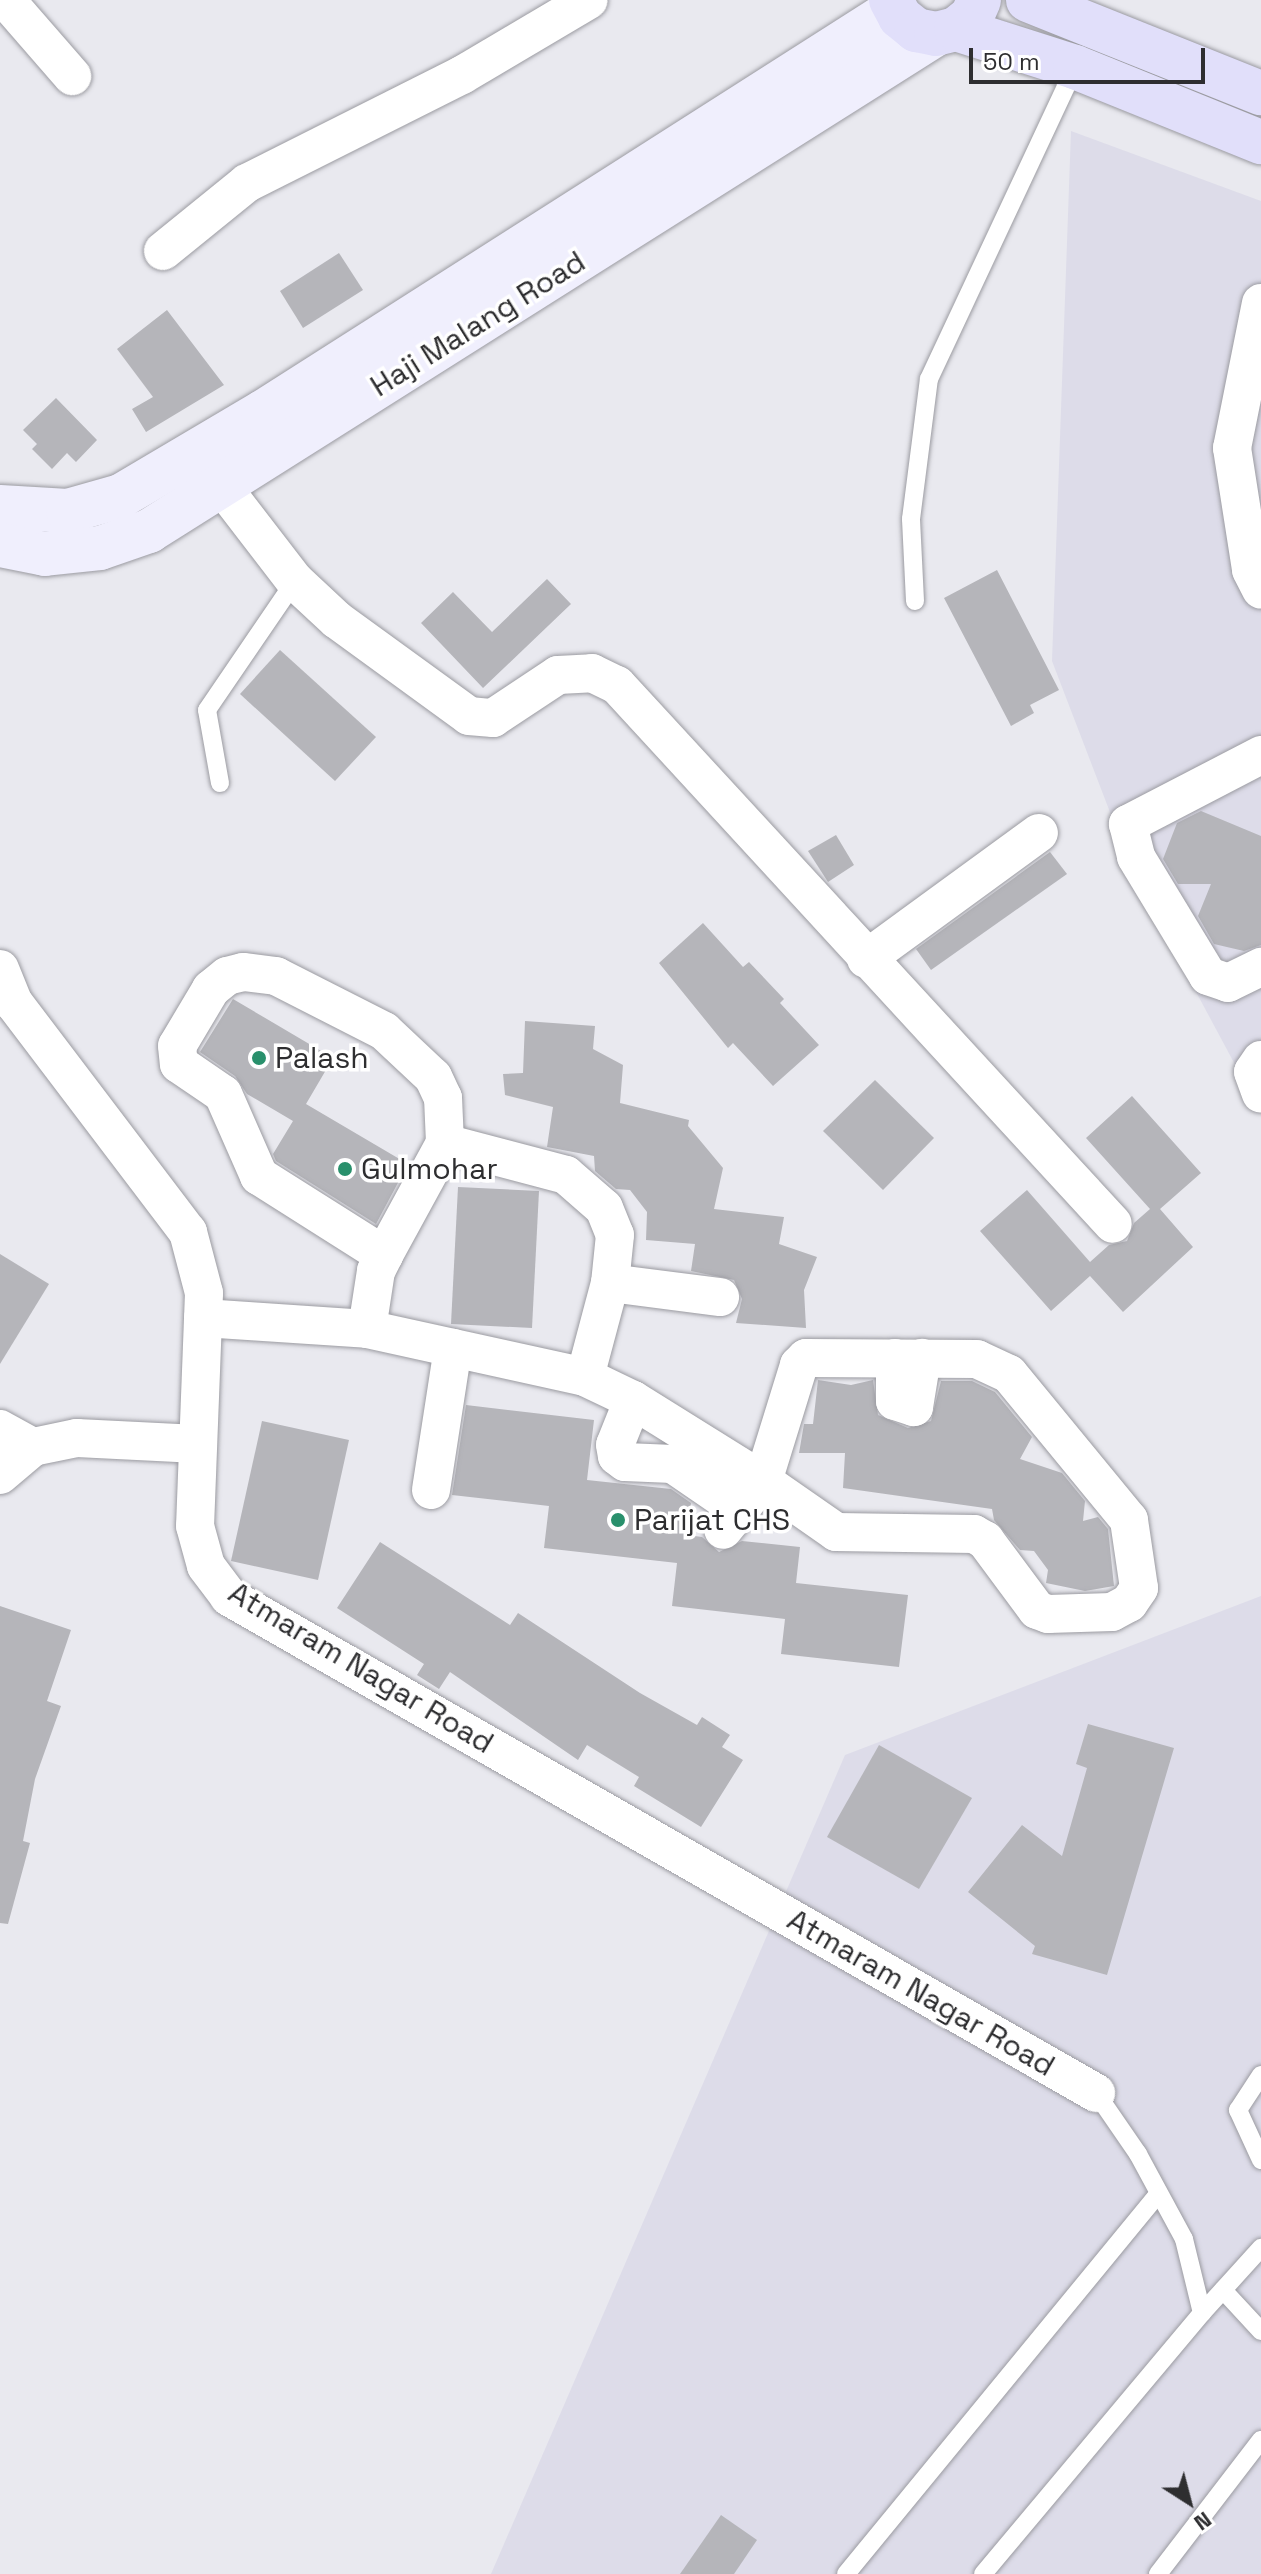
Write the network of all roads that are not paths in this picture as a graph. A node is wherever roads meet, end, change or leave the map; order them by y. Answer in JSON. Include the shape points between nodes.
{"nodes":[{"id":1,"x":6,"y":0,"type":"edge"},
{"id":2,"x":589,"y":0,"type":"edge"},
{"id":3,"x":1031,"y":1,"type":"edge"},
{"id":4,"x":893,"y":4,"type":"edge"},
{"id":5,"x":957,"y":21,"type":"edge"},
{"id":6,"x":820,"y":57,"type":"junction"},
{"id":7,"x":1075,"y":67,"type":"junction"},
{"id":8,"x":72,"y":76,"type":"dead end"},
{"id":9,"x":1261,"y":93,"type":"edge"},
{"id":10,"x":842,"y":94,"type":"junction"},
{"id":11,"x":1261,"y":142,"type":"edge"},
{"id":12,"x":163,"y":251,"type":"dead end"},
{"id":13,"x":1261,"y":303,"type":"edge"},
{"id":14,"x":207,"y":468,"type":"junction"},
{"id":15,"x":0,"y":507,"type":"edge"},
{"id":16,"x":0,"y":545,"type":"edge"},
{"id":17,"x":1258,"y":576,"type":"edge"},
{"id":18,"x":295,"y":581,"type":"junction"},
{"id":19,"x":915,"y":601,"type":"dead end"},
{"id":20,"x":1261,"y":755,"type":"edge"},
{"id":21,"x":220,"y":783,"type":"dead end"},
{"id":22,"x":1039,"y":833,"type":"dead end"},
{"id":23,"x":866,"y":959,"type":"junction"},
{"id":24,"x":1261,"y":967,"type":"edge"},
{"id":25,"x":5,"y":997,"type":"edge"},
{"id":26,"x":1261,"y":1060,"type":"edge"},
{"id":27,"x":1261,"y":1094,"type":"edge"},
{"id":28,"x":445,"y":1143,"type":"junction"},
{"id":29,"x":1113,"y":1224,"type":"dead end"},
{"id":30,"x":384,"y":1255,"type":"junction"},
{"id":31,"x":610,"y":1283,"type":"junction"},
{"id":32,"x":720,"y":1297,"type":"dead end"},
{"id":33,"x":203,"y":1318,"type":"junction"},
{"id":34,"x":367,"y":1329,"type":"junction"},
{"id":35,"x":453,"y":1348,"type":"junction"},
{"id":36,"x":585,"y":1377,"type":"junction"},
{"id":37,"x":633,"y":1400,"type":"junction"},
{"id":38,"x":16,"y":1438,"type":"edge"},
{"id":39,"x":198,"y":1444,"type":"junction"},
{"id":40,"x":0,"y":1475,"type":"edge"},
{"id":41,"x":763,"y":1481,"type":"junction"},
{"id":42,"x":431,"y":1490,"type":"dead end"},
{"id":43,"x":1261,"y":2075,"type":"edge"},
{"id":44,"x":1096,"y":2093,"type":"joint"},
{"id":45,"x":1261,"y":2160,"type":"edge"},
{"id":46,"x":1157,"y":2195,"type":"junction"},
{"id":47,"x":1261,"y":2248,"type":"edge"},
{"id":48,"x":1223,"y":2290,"type":"junction"},
{"id":49,"x":1202,"y":2313,"type":"junction"},
{"id":50,"x":1261,"y":2331,"type":"edge"},
{"id":51,"x":1261,"y":2440,"type":"edge"},
{"id":52,"x":846,"y":2574,"type":"edge"},
{"id":53,"x":983,"y":2574,"type":"edge"},
{"id":54,"x":1158,"y":2574,"type":"edge"}],
"edges":[{"from":1,"to":8,"type":"street"},
{"from":2,"to":12,"type":"street","via":[[462,75],[247,183]]},
{"from":3,"to":9,"type":"main road"},
{"from":4,"to":5,"type":"main road","via":[[916,30]]},
{"from":4,"to":6,"type":"main road","name":"Haji Malang Road"},
{"from":5,"to":7,"type":"main road"},
{"from":5,"to":10,"type":"main road","name":"Haji Malang Road"},
{"from":6,"to":10,"type":"main road"},
{"from":6,"to":14,"type":"main road","name":"Haji Malang Road"},
{"from":7,"to":11,"type":"main road"},
{"from":7,"to":19,"type":"lane","via":[[929,379],[911,519]]},
{"from":10,"to":14,"type":"main road","name":"Haji Malang Road"},
{"from":13,"to":17,"type":"street","via":[[1232,448]]},
{"from":14,"to":15,"type":"main road","name":"Haji Malang Road","via":[[68,511]]},
{"from":14,"to":16,"type":"main road","name":"Haji Malang Road","via":[[149,531],[100,548],[45,554]]},
{"from":14,"to":18,"type":"street"},
{"from":18,"to":21,"type":"lane","via":[[207,710]]},
{"from":18,"to":23,"type":"street","via":[[337,620],[469,716],[493,718],[558,675],[592,673],[617,685]]},
{"from":20,"to":24,"type":"street","via":[[1128,824],[1136,857],[1208,976],[1228,983]]},
{"from":22,"to":23,"type":"street"},
{"from":23,"to":29,"type":"street"},
{"from":25,"to":33,"type":"street","name":"Atmaram Nagar Road","via":[[188,1232],[204,1293]]},
{"from":26,"to":27,"type":"street","via":[[1253,1072]]},
{"from":28,"to":30,"type":"street"},
{"from":28,"to":30,"type":"street","via":[[443,1098],[418,1061],[384,1031],[276,976],[243,972],[218,983],[177,1046],[179,1064],[223,1094],[259,1176]]},
{"from":28,"to":31,"type":"street","via":[[546,1168],[586,1190],[604,1208],[615,1235]]},
{"from":30,"to":34,"type":"street","via":[[376,1271]]},
{"from":31,"to":32,"type":"street"},
{"from":31,"to":36,"type":"street"},
{"from":33,"to":34,"type":"street"},
{"from":33,"to":39,"type":"street","name":"Atmaram Nagar Road"},
{"from":34,"to":35,"type":"street"},
{"from":35,"to":36,"type":"street"},
{"from":35,"to":42,"type":"street"},
{"from":36,"to":37,"type":"street"},
{"from":37,"to":41,"type":"street"},
{"from":37,"to":41,"type":"street","via":[[615,1445],[625,1462],[673,1464],[732,1520]]},
{"from":38,"to":39,"type":"street"},
{"from":38,"to":40,"type":"street"},
{"from":39,"to":44,"type":"street","name":"Atmaram Nagar Road","via":[[195,1526],[206,1566],[229,1597]]},
{"from":41,"to":41,"type":"street","via":[[799,1365],[806,1358],[977,1359],[1009,1374],[1129,1520],[1139,1588],[1129,1603],[1112,1612],[1048,1614],[1037,1610],[995,1550],[974,1534],[845,1534]]},
{"from":43,"to":45,"type":"lane","via":[[1238,2110]]},
{"from":44,"to":46,"type":"lane","via":[[1138,2154]]},
{"from":46,"to":49,"type":"lane","via":[[1184,2239]]},
{"from":46,"to":52,"type":"lane"},
{"from":47,"to":48,"type":"lane"},
{"from":48,"to":49,"type":"lane"},
{"from":48,"to":50,"type":"lane"},
{"from":49,"to":53,"type":"lane"},
{"from":51,"to":54,"type":"lane"}]}
